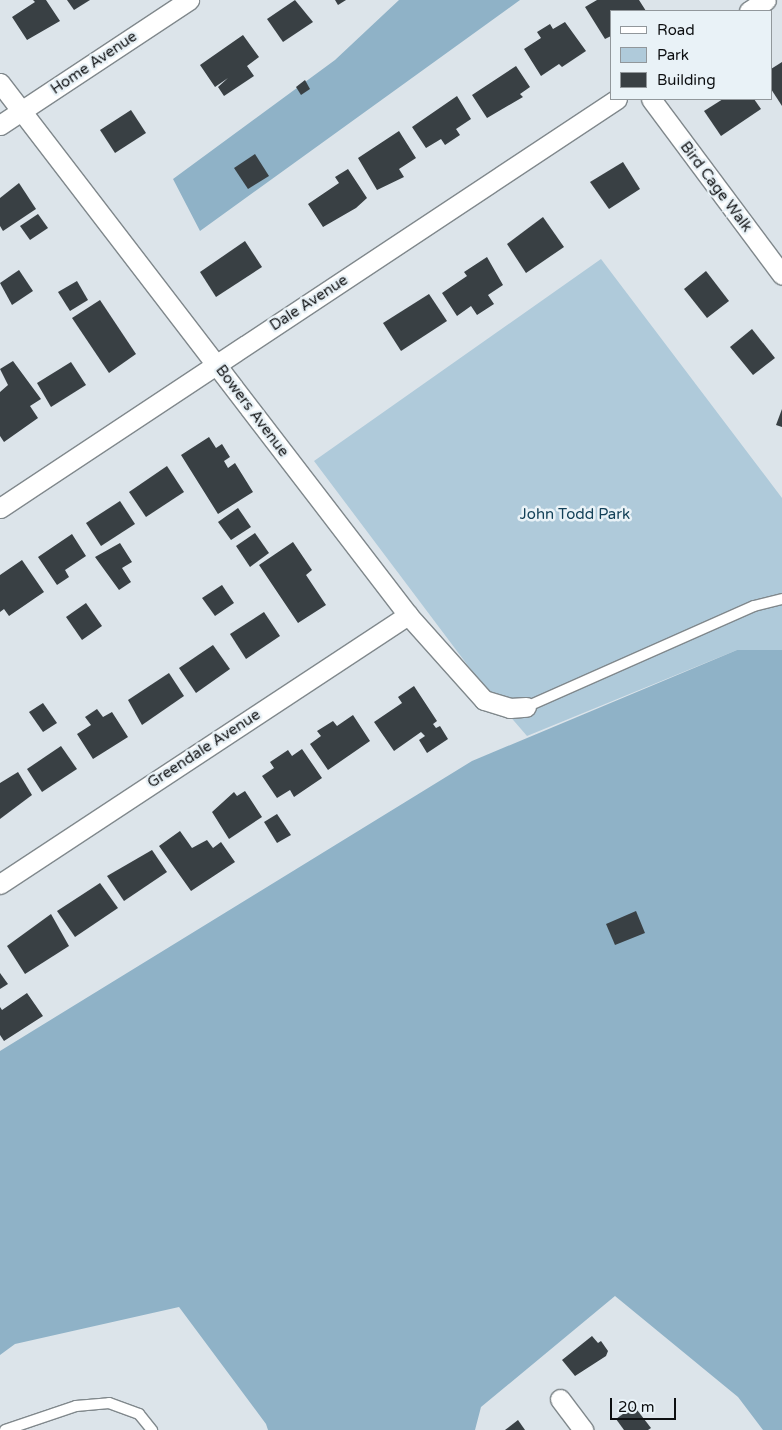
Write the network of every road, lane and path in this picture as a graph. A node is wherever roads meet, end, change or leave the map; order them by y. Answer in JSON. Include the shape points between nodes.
{"nodes":[{"id":1,"x":189,"y":0,"type":"edge"},
{"id":2,"x":766,"y":0,"type":"edge"},
{"id":3,"x":751,"y":10,"type":"edge"},
{"id":4,"x":0,"y":83,"type":"edge"},
{"id":5,"x":615,"y":100,"type":"edge"},
{"id":6,"x":651,"y":100,"type":"edge"},
{"id":7,"x":21,"y":111,"type":"junction"},
{"id":8,"x":0,"y":126,"type":"edge"},
{"id":9,"x":782,"y":275,"type":"edge"},
{"id":10,"x":216,"y":364,"type":"junction"},
{"id":11,"x":0,"y":508,"type":"edge"},
{"id":12,"x":782,"y":599,"type":"edge"},
{"id":13,"x":408,"y":615,"type":"junction"},
{"id":14,"x":526,"y":708,"type":"joint"},
{"id":15,"x":0,"y":884,"type":"edge"},
{"id":16,"x":560,"y":1399,"type":"dead end"},
{"id":17,"x":5,"y":1430,"type":"edge"},
{"id":18,"x":152,"y":1430,"type":"edge"},
{"id":19,"x":583,"y":1430,"type":"edge"}],
"edges":[{"from":1,"to":7,"type":"street","name":"Home Avenue"},
{"from":2,"to":3,"type":"street"},
{"from":4,"to":7,"type":"street","name":"Bowers Avenue"},
{"from":5,"to":10,"type":"street","name":"Dale Avenue"},
{"from":6,"to":9,"type":"street","name":"Bird Cage Walk"},
{"from":7,"to":8,"type":"street","name":"Home Avenue"},
{"from":7,"to":10,"type":"street","name":"Bowers Avenue"},
{"from":10,"to":11,"type":"street","name":"Dale Avenue"},
{"from":10,"to":13,"type":"street","name":"Bowers Avenue"},
{"from":12,"to":14,"type":"lane","via":[[745,610]]},
{"from":13,"to":14,"type":"street","name":"Bowers Avenue","via":[[484,700],[510,708]]},
{"from":13,"to":15,"type":"street","name":"Greendale Avenue"},
{"from":16,"to":19,"type":"street"},
{"from":17,"to":18,"type":"lane","via":[[76,1406],[109,1403],[139,1414]]}]}
